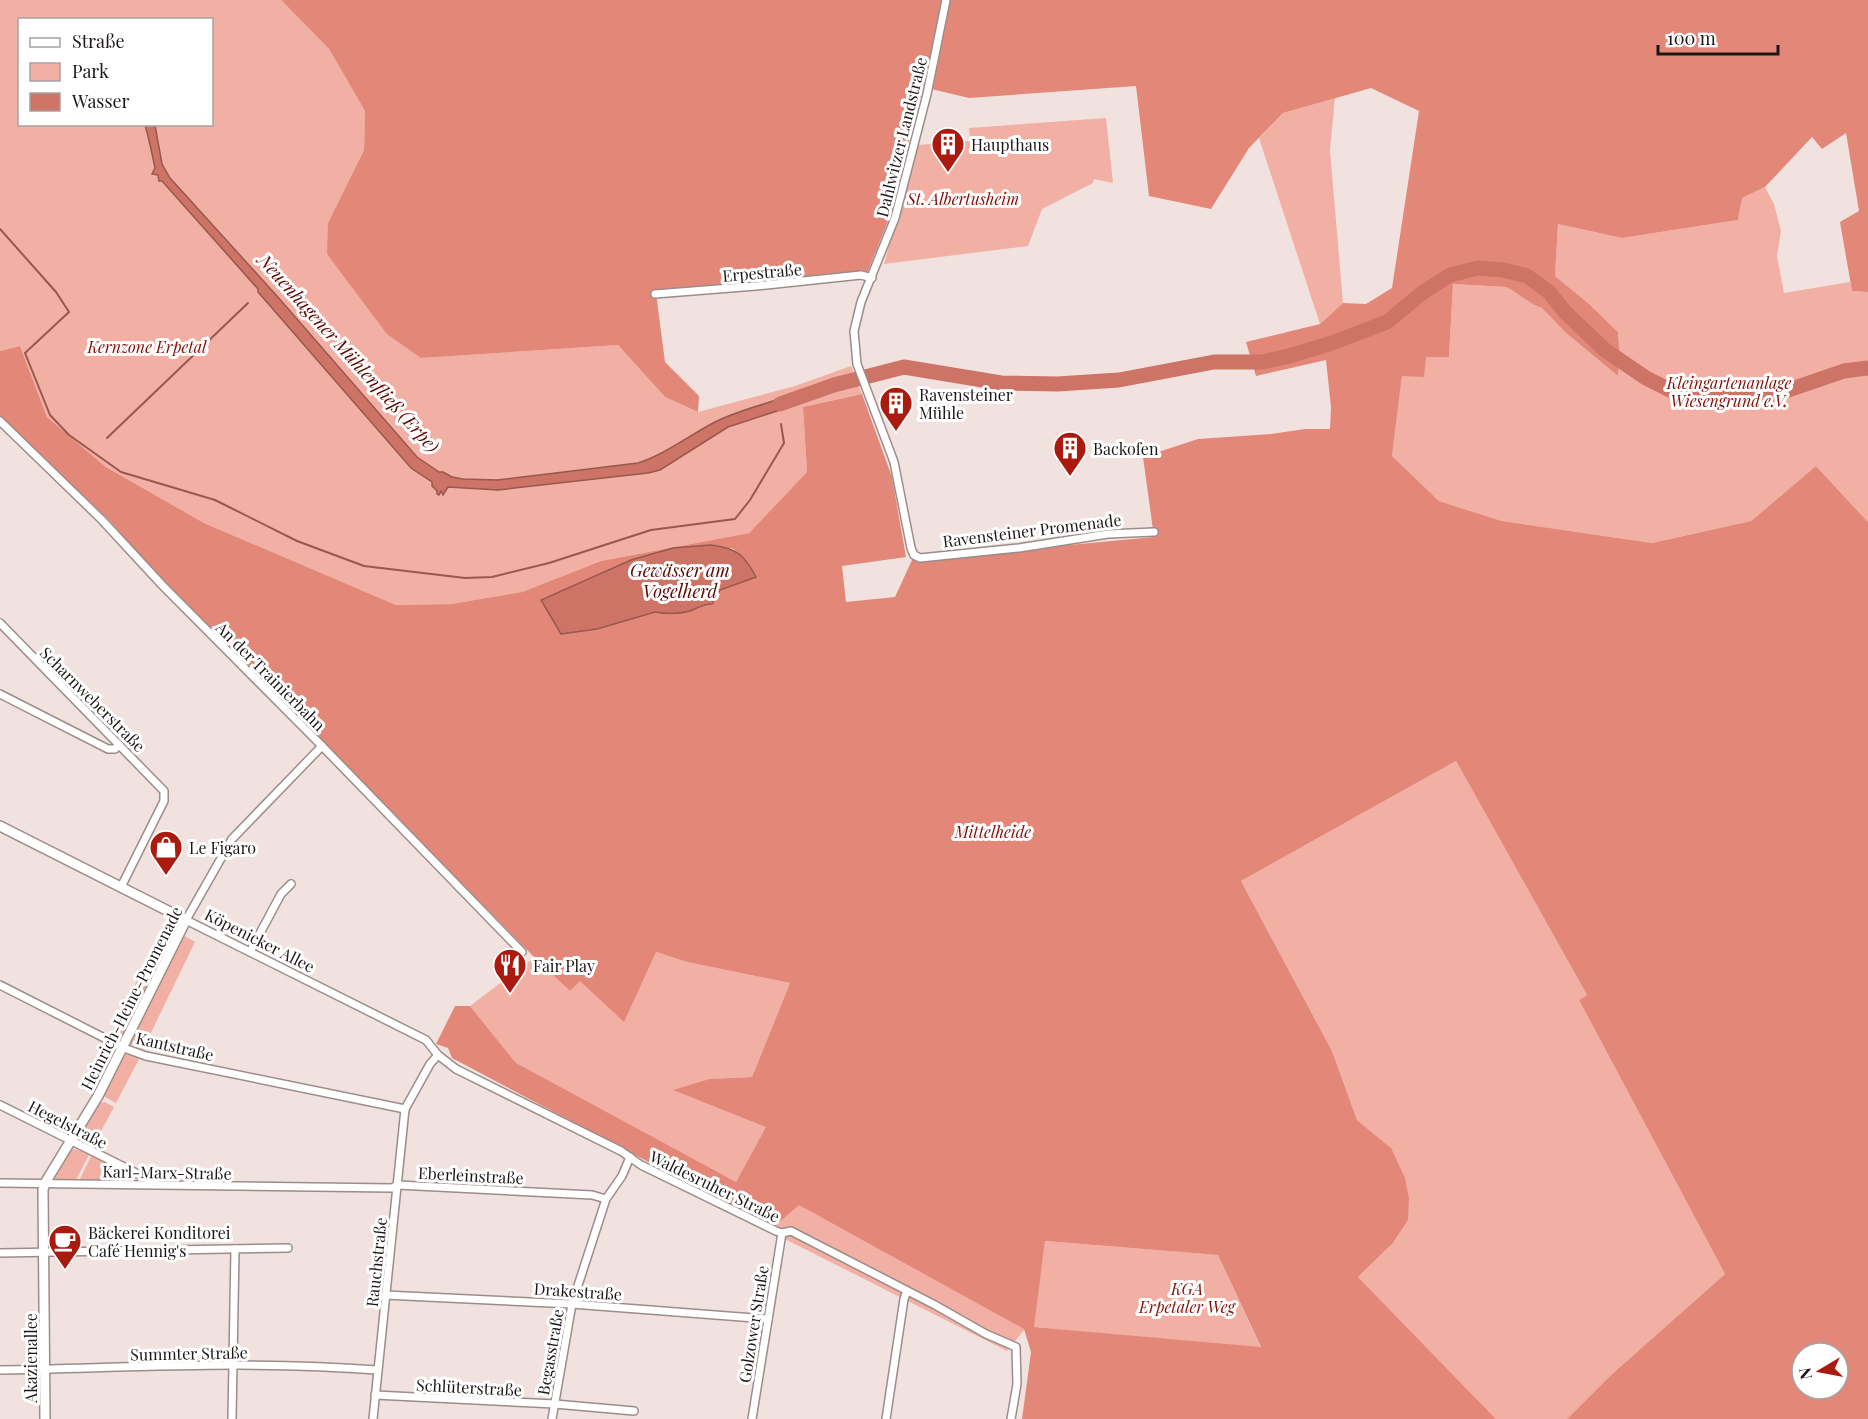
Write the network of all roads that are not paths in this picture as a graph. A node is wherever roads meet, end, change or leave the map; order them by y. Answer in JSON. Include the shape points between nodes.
{"nodes":[{"id":1,"x":946,"y":0,"type":"edge"},
{"id":2,"x":872,"y":278,"type":"junction"},
{"id":3,"x":655,"y":294,"type":"dead end"},
{"id":4,"x":0,"y":421,"type":"edge"},
{"id":5,"x":1154,"y":532,"type":"dead end"},
{"id":6,"x":914,"y":555,"type":"joint"},
{"id":7,"x":0,"y":623,"type":"edge"},
{"id":8,"x":0,"y":694,"type":"edge"},
{"id":9,"x":119,"y":745,"type":"junction"},
{"id":10,"x":322,"y":746,"type":"junction"},
{"id":11,"x":0,"y":826,"type":"edge"},
{"id":12,"x":291,"y":885,"type":"dead end"},
{"id":13,"x":122,"y":887,"type":"junction"},
{"id":14,"x":186,"y":920,"type":"junction"},
{"id":15,"x":250,"y":952,"type":"junction"},
{"id":16,"x":522,"y":952,"type":"dead end"},
{"id":17,"x":0,"y":985,"type":"edge"},
{"id":18,"x":124,"y":1048,"type":"junction"},
{"id":19,"x":438,"y":1055,"type":"junction"},
{"id":20,"x":0,"y":1105,"type":"edge"},
{"id":21,"x":405,"y":1109,"type":"junction"},
{"id":22,"x":71,"y":1141,"type":"junction"},
{"id":23,"x":630,"y":1157,"type":"junction"},
{"id":24,"x":0,"y":1183,"type":"edge"},
{"id":25,"x":45,"y":1183,"type":"junction"},
{"id":26,"x":157,"y":1183,"type":"junction"},
{"id":27,"x":398,"y":1185,"type":"junction"},
{"id":28,"x":334,"y":1186,"type":"joint"},
{"id":29,"x":606,"y":1199,"type":"junction"},
{"id":30,"x":782,"y":1233,"type":"junction"},
{"id":31,"x":288,"y":1248,"type":"dead end"},
{"id":32,"x":234,"y":1249,"type":"junction"},
{"id":33,"x":44,"y":1252,"type":"junction"},
{"id":34,"x":0,"y":1253,"type":"edge"},
{"id":35,"x":908,"y":1291,"type":"junction"},
{"id":36,"x":385,"y":1295,"type":"junction"},
{"id":37,"x":44,"y":1296,"type":"joint"},
{"id":38,"x":572,"y":1304,"type":"junction"},
{"id":39,"x":768,"y":1320,"type":"junction"},
{"id":40,"x":233,"y":1365,"type":"junction"},
{"id":41,"x":45,"y":1369,"type":"junction"},
{"id":42,"x":0,"y":1370,"type":"edge"},
{"id":43,"x":377,"y":1370,"type":"junction"},
{"id":44,"x":375,"y":1395,"type":"junction"},
{"id":45,"x":555,"y":1404,"type":"junction"},
{"id":46,"x":634,"y":1411,"type":"dead end"},
{"id":47,"x":45,"y":1419,"type":"edge"},
{"id":48,"x":232,"y":1419,"type":"edge"},
{"id":49,"x":373,"y":1419,"type":"edge"},
{"id":50,"x":552,"y":1419,"type":"edge"},
{"id":51,"x":752,"y":1419,"type":"edge"},
{"id":52,"x":886,"y":1419,"type":"edge"},
{"id":53,"x":1011,"y":1419,"type":"edge"}],
"edges":[{"from":1,"to":2,"type":"street","name":"Dahlwitzer Landstraße","via":[[895,218]]},
{"from":2,"to":3,"type":"street","name":"Erpestraße","via":[[861,275]]},
{"from":2,"to":6,"type":"street","name":"Dahlwitzer Landstraße","via":[[855,321],[855,346],[859,368],[894,462]]},
{"from":4,"to":10,"type":"street","name":"An der Trainierbahn"},
{"from":5,"to":6,"type":"street","name":"Ravensteiner Promenade","via":[[1108,534],[920,558]]},
{"from":7,"to":9,"type":"street","name":"Scharnweberstraße"},
{"from":8,"to":9,"type":"street","via":[[108,749]]},
{"from":9,"to":13,"type":"street","name":"Scharnweberstraße","via":[[160,785],[165,795]]},
{"from":10,"to":14,"type":"street","name":"Heinrich-Heine-Promenade","via":[[232,839]]},
{"from":10,"to":16,"type":"street","name":"An der Trainierbahn"},
{"from":11,"to":13,"type":"street","name":"Köpenicker Allee"},
{"from":12,"to":15,"type":"street","via":[[281,894]]},
{"from":13,"to":14,"type":"street","name":"Köpenicker Allee"},
{"from":14,"to":15,"type":"street","name":"Köpenicker Allee"},
{"from":14,"to":18,"type":"street","name":"Heinrich-Heine-Promenade"},
{"from":15,"to":19,"type":"street","name":"Köpenicker Allee","via":[[426,1040]]},
{"from":17,"to":18,"type":"street","name":"Kantstraße"},
{"from":18,"to":21,"type":"street","name":"Kantstraße","via":[[146,1056]]},
{"from":18,"to":22,"type":"street","name":"Heinrich-Heine-Promenade"},
{"from":19,"to":21,"type":"street","name":"Rauchstraße"},
{"from":19,"to":23,"type":"street","name":"Waldesruher Straße","via":[[456,1069]]},
{"from":20,"to":22,"type":"street","name":"Hegelstraße"},
{"from":21,"to":27,"type":"street","name":"Rauchstraße"},
{"from":22,"to":25,"type":"street","name":"Heinrich-Heine-Promenade"},
{"from":22,"to":26,"type":"street","name":"Hegelstraße"},
{"from":23,"to":29,"type":"street","name":"Begasstraße"},
{"from":23,"to":30,"type":"street","name":"Waldesruher Straße"},
{"from":24,"to":25,"type":"street","name":"Karl-Marx-Straße"},
{"from":25,"to":26,"type":"street","name":"Karl-Marx-Straße"},
{"from":25,"to":33,"type":"street","name":"Heinrich-Heine-Promenade"},
{"from":26,"to":28,"type":"street","name":"Karl-Marx-Straße"},
{"from":27,"to":28,"type":"street","name":"Eberleinstraße"},
{"from":27,"to":29,"type":"street","name":"Eberleinstraße","via":[[592,1195]]},
{"from":27,"to":36,"type":"street","name":"Rauchstraße"},
{"from":29,"to":38,"type":"street","name":"Begasstraße"},
{"from":30,"to":35,"type":"street","name":"Waldesruher Straße","via":[[791,1231]]},
{"from":30,"to":39,"type":"street","name":"Golzower Straße"},
{"from":31,"to":32,"type":"street"},
{"from":32,"to":33,"type":"street"},
{"from":32,"to":40,"type":"street"},
{"from":33,"to":34,"type":"street"},
{"from":33,"to":37,"type":"street","name":"Heinrich-Heine-Promenade"},
{"from":35,"to":52,"type":"street"},
{"from":35,"to":53,"type":"street","name":"Waldesruher Straße","via":[[1016,1347],[1017,1384]]},
{"from":36,"to":38,"type":"street","name":"Drakestraße"},
{"from":36,"to":43,"type":"street","name":"Rauchstraße"},
{"from":37,"to":41,"type":"street","name":"Akazienallee"},
{"from":38,"to":39,"type":"street","name":"Drakestraße"},
{"from":38,"to":45,"type":"street","name":"Begasstraße"},
{"from":39,"to":51,"type":"street","name":"Golzower Straße"},
{"from":40,"to":41,"type":"street","name":"Summter Straße"},
{"from":40,"to":43,"type":"street","name":"Summter Straße"},
{"from":40,"to":48,"type":"street"},
{"from":41,"to":42,"type":"street","name":"Summter Straße"},
{"from":41,"to":47,"type":"street","name":"Akazienallee"},
{"from":43,"to":44,"type":"street","name":"Rauchstraße"},
{"from":44,"to":45,"type":"street","name":"Schlüterstraße"},
{"from":44,"to":49,"type":"street","name":"Rauchstraße"},
{"from":45,"to":46,"type":"street","name":"Schlüterstraße"},
{"from":45,"to":50,"type":"street","name":"Begasstraße"}]}
